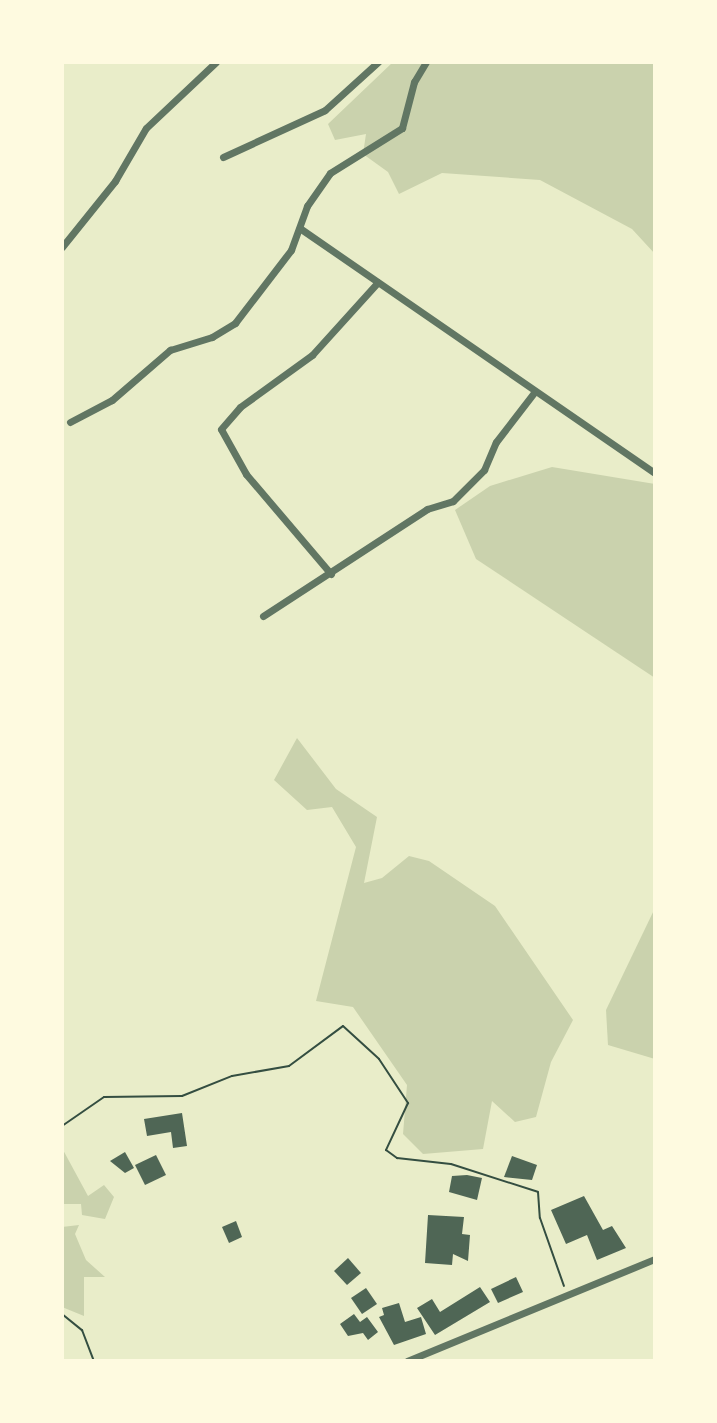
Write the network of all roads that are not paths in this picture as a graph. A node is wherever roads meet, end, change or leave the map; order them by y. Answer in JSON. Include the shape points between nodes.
{"nodes":[{"id":1,"x":216,"y":62,"type":"edge"},
{"id":2,"x":378,"y":62,"type":"edge"},
{"id":3,"x":426,"y":62,"type":"edge"},
{"id":4,"x":223,"y":157,"type":"dead end"},
{"id":5,"x":301,"y":229,"type":"junction"},
{"id":6,"x":62,"y":247,"type":"edge"},
{"id":7,"x":378,"y":282,"type":"junction"},
{"id":8,"x":533,"y":394,"type":"junction"},
{"id":9,"x":70,"y":422,"type":"dead end"},
{"id":10,"x":655,"y":473,"type":"edge"},
{"id":11,"x":331,"y":574,"type":"junction"},
{"id":12,"x":263,"y":616,"type":"dead end"},
{"id":13,"x":655,"y":1259,"type":"edge"},
{"id":14,"x":407,"y":1361,"type":"edge"}],
"edges":[{"from":1,"to":6,"type":"street","via":[[146,128],[115,181]]},
{"from":2,"to":4,"type":"street","via":[[325,110]]},
{"from":3,"to":5,"type":"street","via":[[414,82],[402,128],[330,173],[307,206]]},
{"from":5,"to":7,"type":"street"},
{"from":5,"to":9,"type":"street","via":[[235,323],[212,337],[170,350],[112,400]]},
{"from":7,"to":8,"type":"street"},
{"from":7,"to":11,"type":"street","via":[[312,355],[240,407],[221,429],[246,474]]},
{"from":8,"to":10,"type":"street"},
{"from":8,"to":11,"type":"street","via":[[496,442],[484,470],[453,501],[427,509]]},
{"from":11,"to":12,"type":"street"},
{"from":13,"to":14,"type":"street"}]}
